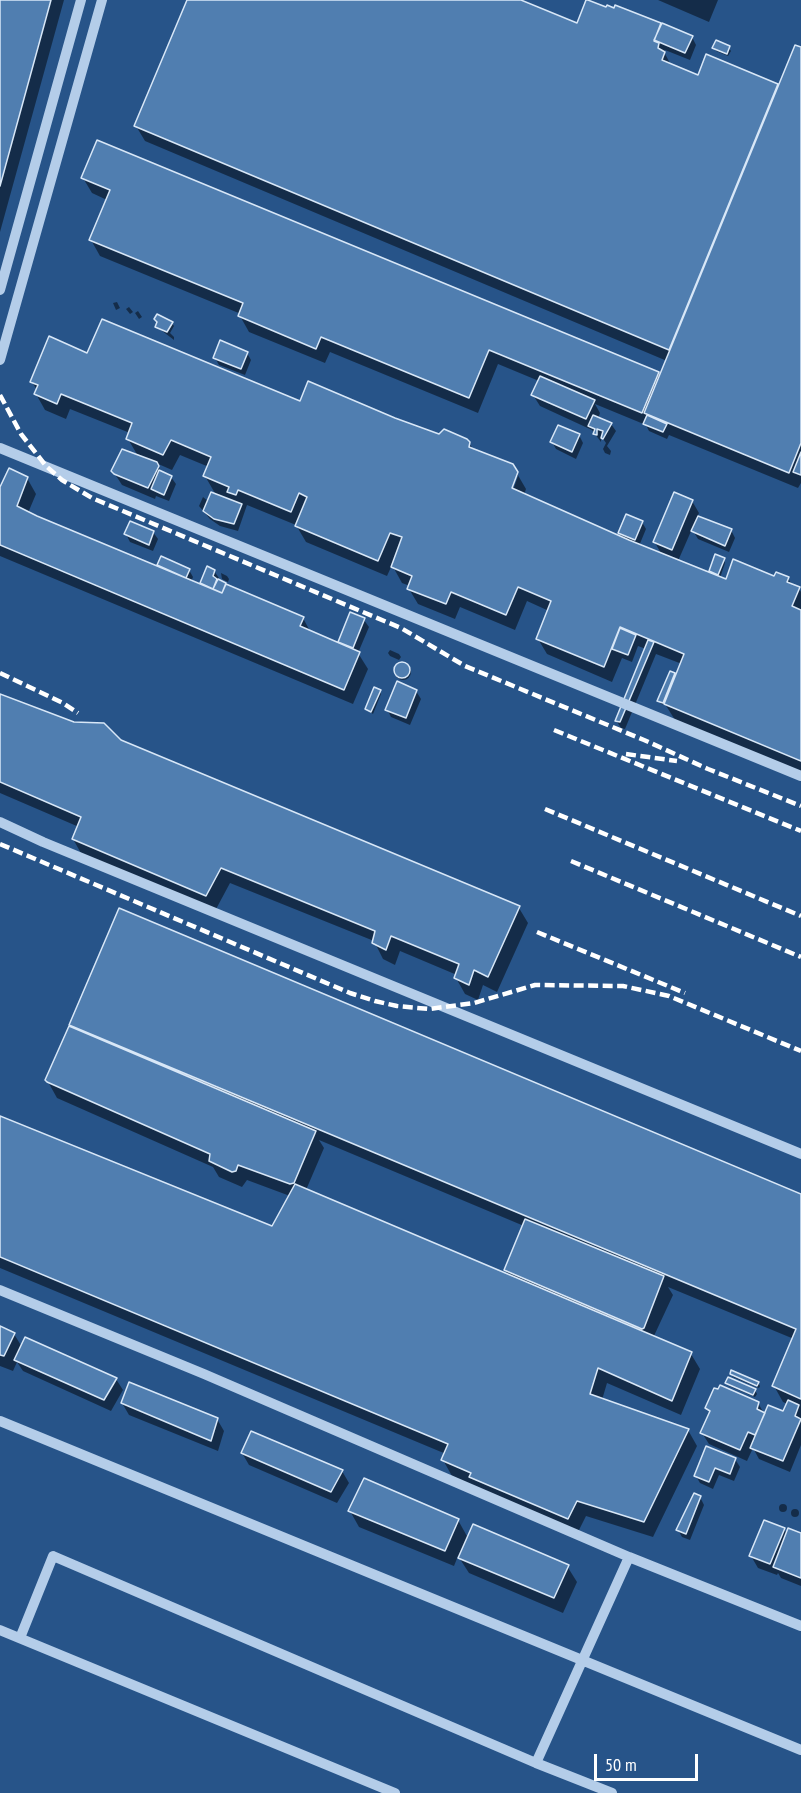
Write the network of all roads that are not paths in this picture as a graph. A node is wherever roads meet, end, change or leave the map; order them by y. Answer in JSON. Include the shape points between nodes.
{"nodes":[{"id":1,"x":81,"y":0,"type":"edge"},
{"id":2,"x":102,"y":0,"type":"edge"},
{"id":3,"x":0,"y":290,"type":"edge"},
{"id":4,"x":0,"y":360,"type":"edge"},
{"id":5,"x":0,"y":448,"type":"edge"},
{"id":6,"x":801,"y":776,"type":"edge"},
{"id":7,"x":0,"y":822,"type":"edge"},
{"id":8,"x":801,"y":1154,"type":"edge"},
{"id":9,"x":0,"y":1290,"type":"edge"},
{"id":10,"x":0,"y":1421,"type":"edge"},
{"id":11,"x":629,"y":1557,"type":"junction"},
{"id":12,"x":801,"y":1626,"type":"edge"},
{"id":13,"x":0,"y":1630,"type":"edge"},
{"id":14,"x":20,"y":1638,"type":"junction"},
{"id":15,"x":583,"y":1659,"type":"junction"},
{"id":16,"x":801,"y":1750,"type":"edge"},
{"id":17,"x":537,"y":1763,"type":"junction"},
{"id":18,"x":395,"y":1793,"type":"edge"},
{"id":19,"x":612,"y":1793,"type":"edge"}],
"edges":[{"from":1,"to":3,"type":"lane"},
{"from":2,"to":4,"type":"lane"},
{"from":5,"to":6,"type":"lane"},
{"from":7,"to":8,"type":"lane"},
{"from":9,"to":11,"type":"lane"},
{"from":10,"to":15,"type":"lane"},
{"from":11,"to":12,"type":"lane"},
{"from":11,"to":15,"type":"lane"},
{"from":13,"to":14,"type":"lane"},
{"from":14,"to":17,"type":"lane","via":[[53,1556]]},
{"from":14,"to":18,"type":"lane"},
{"from":15,"to":16,"type":"lane"},
{"from":15,"to":17,"type":"lane"},
{"from":17,"to":19,"type":"lane"}]}
